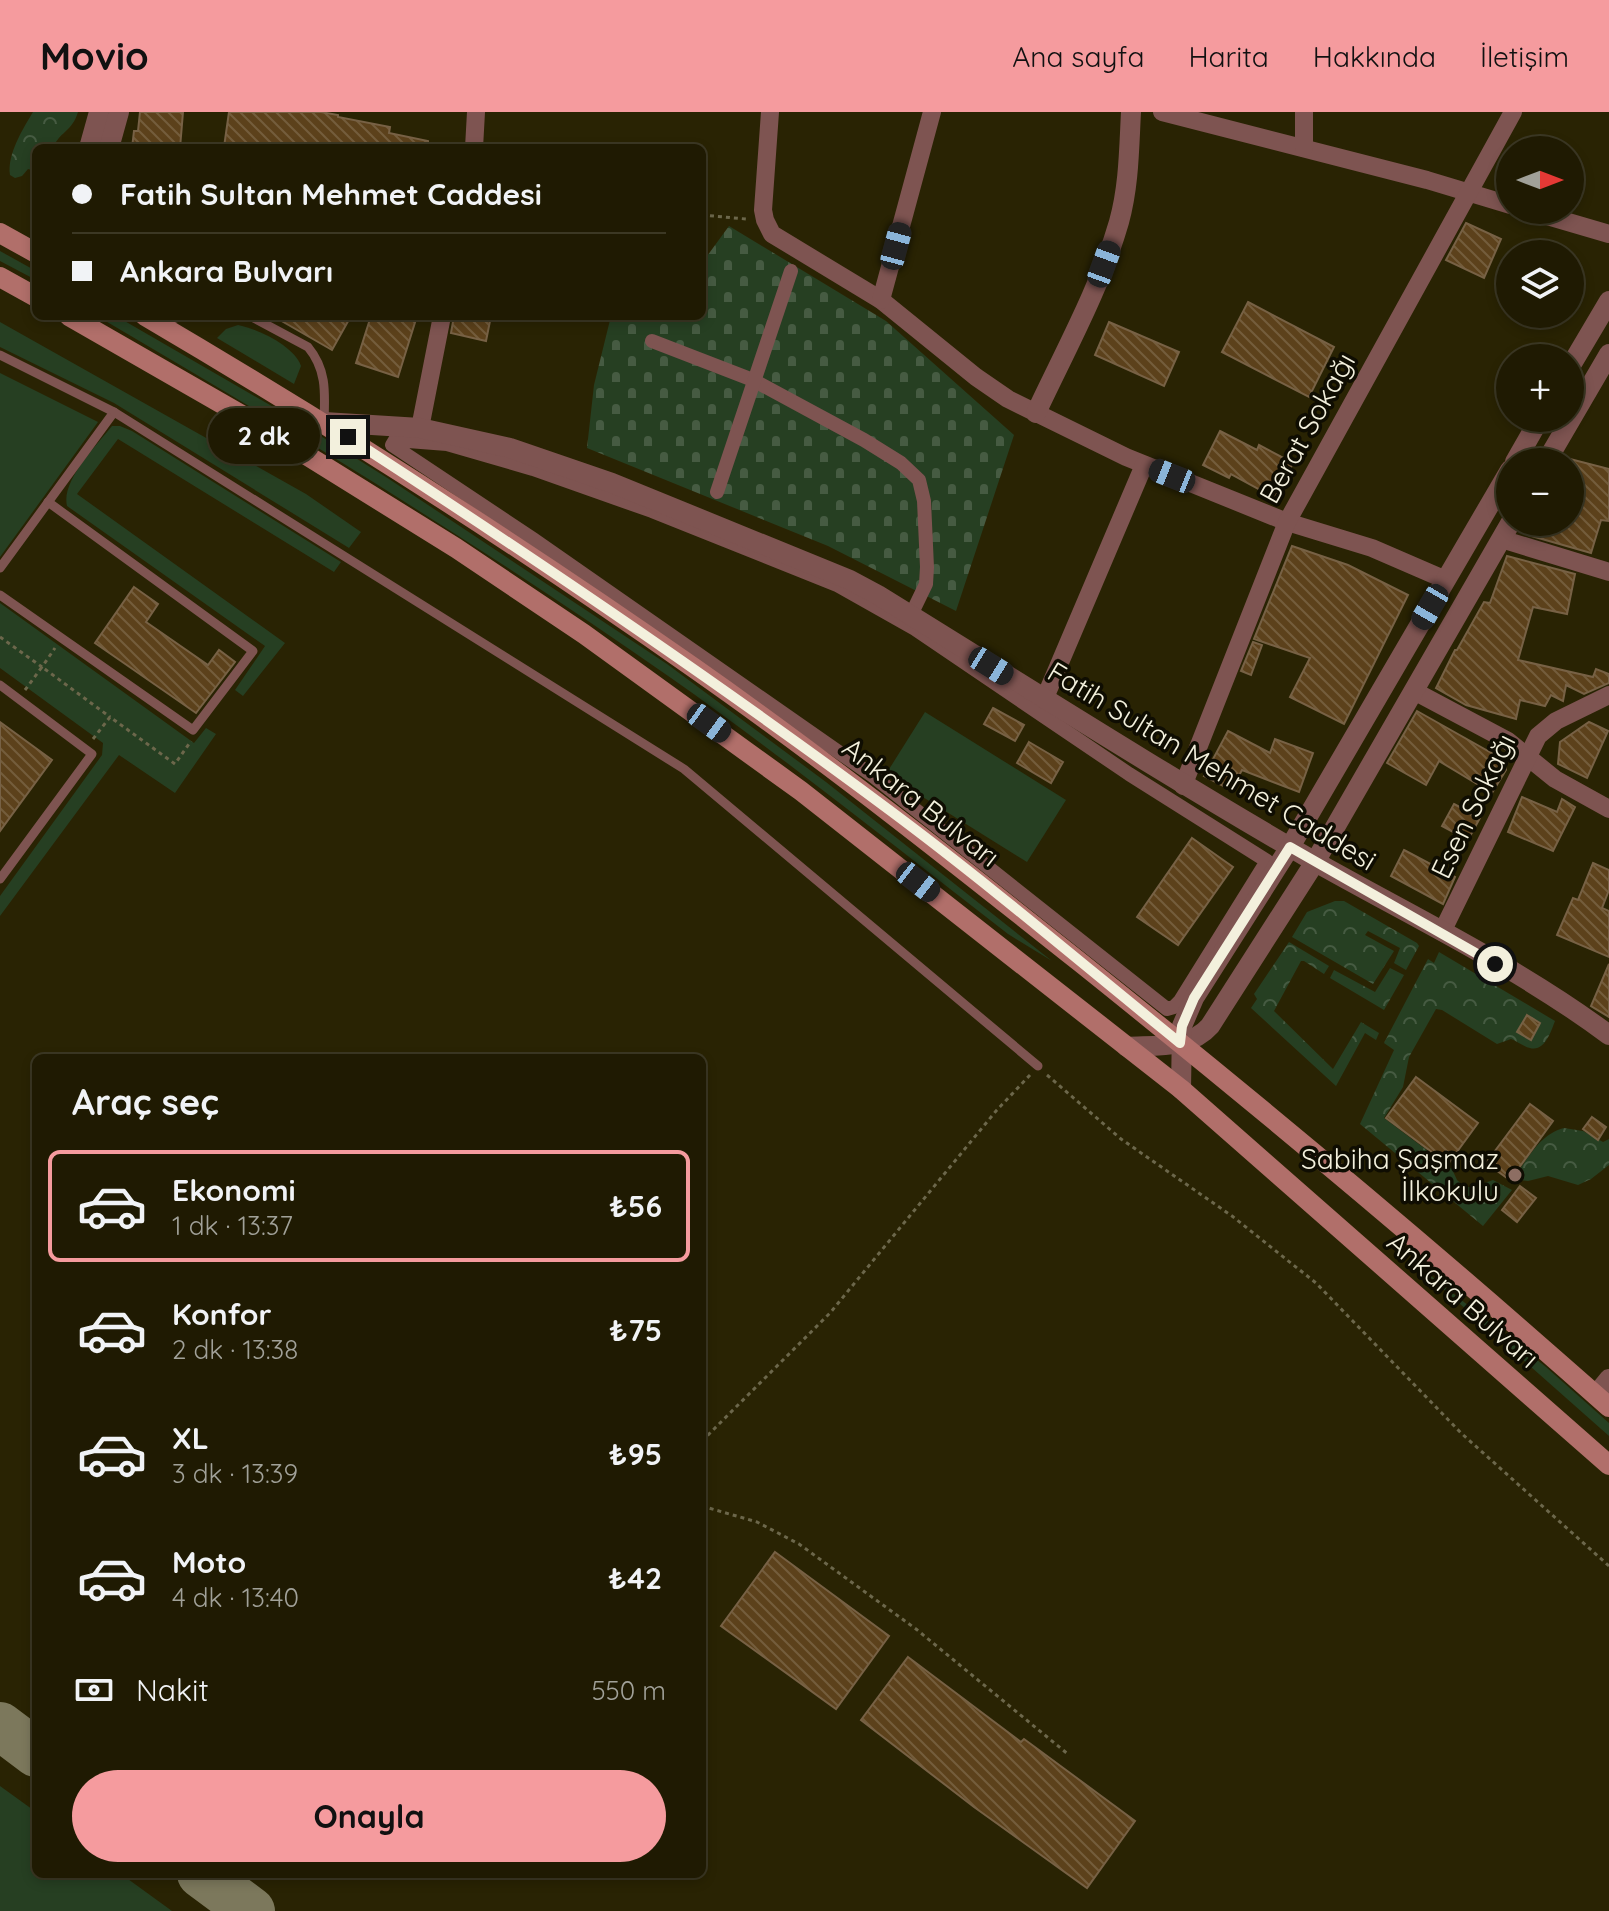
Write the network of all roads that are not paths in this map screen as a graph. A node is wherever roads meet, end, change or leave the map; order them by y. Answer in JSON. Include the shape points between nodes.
{"nodes":[{"id":1,"x":99,"y":112,"type":"edge"},
{"id":2,"x":119,"y":112,"type":"edge"},
{"id":3,"x":476,"y":112,"type":"edge"},
{"id":4,"x":770,"y":112,"type":"edge"},
{"id":5,"x":932,"y":112,"type":"edge"},
{"id":6,"x":1131,"y":112,"type":"edge"},
{"id":7,"x":1162,"y":112,"type":"edge"},
{"id":8,"x":1304,"y":112,"type":"edge"},
{"id":9,"x":1513,"y":112,"type":"edge"},
{"id":10,"x":90,"y":144,"type":"edge"},
{"id":11,"x":110,"y":144,"type":"edge"},
{"id":12,"x":474,"y":144,"type":"edge"},
{"id":13,"x":1304,"y":148,"type":"junction"},
{"id":14,"x":1468,"y":193,"type":"junction"},
{"id":15,"x":1496,"y":201,"type":"edge"},
{"id":16,"x":1575,"y":224,"type":"edge"},
{"id":17,"x":0,"y":233,"type":"edge"},
{"id":18,"x":1609,"y":234,"type":"edge"},
{"id":19,"x":32,"y":251,"type":"edge"},
{"id":20,"x":791,"y":271,"type":"dead end"},
{"id":21,"x":0,"y":277,"type":"edge"},
{"id":22,"x":32,"y":295,"type":"edge"},
{"id":23,"x":881,"y":300,"type":"junction"},
{"id":24,"x":1609,"y":301,"type":"edge"},
{"id":25,"x":76,"y":320,"type":"edge"},
{"id":26,"x":152,"y":320,"type":"edge"},
{"id":27,"x":257,"y":320,"type":"edge"},
{"id":28,"x":441,"y":320,"type":"edge"},
{"id":29,"x":1590,"y":334,"type":"junction"},
{"id":30,"x":652,"y":341,"type":"dead end"},
{"id":31,"x":1584,"y":344,"type":"edge"},
{"id":32,"x":1609,"y":344,"type":"edge"},
{"id":33,"x":1609,"y":354,"type":"edge"},
{"id":34,"x":0,"y":355,"type":"edge"},
{"id":35,"x":753,"y":380,"type":"junction"},
{"id":36,"x":114,"y":412,"type":"junction"},
{"id":37,"x":1036,"y":413,"type":"junction"},
{"id":38,"x":324,"y":422,"type":"junction"},
{"id":39,"x":420,"y":428,"type":"junction"},
{"id":40,"x":1554,"y":448,"type":"edge"},
{"id":41,"x":1144,"y":465,"type":"junction"},
{"id":42,"x":717,"y":492,"type":"dead end"},
{"id":43,"x":1496,"y":494,"type":"edge"},
{"id":44,"x":48,"y":502,"type":"junction"},
{"id":45,"x":1287,"y":522,"type":"junction"},
{"id":46,"x":1503,"y":536,"type":"edge"},
{"id":47,"x":1521,"y":536,"type":"edge"},
{"id":48,"x":0,"y":568,"type":"edge"},
{"id":49,"x":1609,"y":572,"type":"edge"},
{"id":50,"x":1446,"y":580,"type":"junction"},
{"id":51,"x":0,"y":595,"type":"edge"},
{"id":52,"x":911,"y":615,"type":"junction"},
{"id":53,"x":0,"y":685,"type":"edge"},
{"id":54,"x":1414,"y":691,"type":"junction"},
{"id":55,"x":1609,"y":695,"type":"edge"},
{"id":56,"x":1044,"y":700,"type":"junction"},
{"id":57,"x":1529,"y":755,"type":"junction"},
{"id":58,"x":1129,"y":774,"type":"joint"},
{"id":59,"x":1183,"y":786,"type":"junction"},
{"id":60,"x":1609,"y":809,"type":"edge"},
{"id":61,"x":1290,"y":847,"type":"junction"},
{"id":62,"x":1315,"y":862,"type":"junction"},
{"id":63,"x":0,"y":879,"type":"edge"},
{"id":64,"x":1442,"y":932,"type":"junction"},
{"id":65,"x":1609,"y":1035,"type":"edge"},
{"id":66,"x":1180,"y":1043,"type":"junction"},
{"id":67,"x":1127,"y":1047,"type":"junction"},
{"id":68,"x":1038,"y":1066,"type":"road end"},
{"id":69,"x":1181,"y":1089,"type":"junction"},
{"id":70,"x":1609,"y":1379,"type":"edge"},
{"id":71,"x":1602,"y":1401,"type":"edge"},
{"id":72,"x":1609,"y":1465,"type":"edge"}],
"edges":[{"from":1,"to":10,"type":"street"},
{"from":2,"to":11,"type":"street"},
{"from":3,"to":12,"type":"street"},
{"from":4,"to":23,"type":"street","via":[[763,187],[765,220],[772,234]]},
{"from":5,"to":23,"type":"street"},
{"from":6,"to":37,"type":"street","via":[[1128,177],[1119,221],[1097,283]]},
{"from":7,"to":13,"type":"street"},
{"from":8,"to":13,"type":"street"},
{"from":9,"to":14,"type":"street","name":"Berat Sokağı"},
{"from":13,"to":14,"type":"street"},
{"from":14,"to":15,"type":"street"},
{"from":14,"to":45,"type":"street","name":"Berat Sokağı"},
{"from":16,"to":18,"type":"street"},
{"from":17,"to":19,"type":"main road"},
{"from":20,"to":35,"type":"street"},
{"from":21,"to":22,"type":"main road"},
{"from":23,"to":37,"type":"street","via":[[976,377]]},
{"from":24,"to":29,"type":"street"},
{"from":25,"to":67,"type":"main road","name":"Ankara Bulvarı","via":[[372,494],[584,634],[801,791]]},
{"from":26,"to":38,"type":"main road","name":"Ankara Bulvarı"},
{"from":27,"to":38,"type":"lane","via":[[314,355],[325,384]]},
{"from":28,"to":39,"type":"street"},
{"from":29,"to":31,"type":"street"},
{"from":29,"to":32,"type":"street"},
{"from":30,"to":35,"type":"street"},
{"from":33,"to":40,"type":"street"},
{"from":34,"to":36,"type":"lane"},
{"from":35,"to":42,"type":"street"},
{"from":35,"to":52,"type":"street","via":[[864,440],[919,480],[926,584]]},
{"from":36,"to":44,"type":"lane"},
{"from":36,"to":68,"type":"lane","via":[[684,769]]},
{"from":37,"to":41,"type":"street"},
{"from":38,"to":39,"type":"street","name":"Fatih Sultan Mehmet Caddesi"},
{"from":38,"to":66,"type":"main road","name":"Ankara Bulvarı","via":[[707,677],[894,814]]},
{"from":39,"to":52,"type":"street","name":"Fatih Sultan Mehmet Caddesi","via":[[510,448],[612,483],[850,580]]},
{"from":41,"to":45,"type":"street"},
{"from":41,"to":56,"type":"street"},
{"from":43,"to":50,"type":"street"},
{"from":44,"to":48,"type":"lane"},
{"from":44,"to":51,"type":"lane","via":[[253,651],[193,730]]},
{"from":45,"to":50,"type":"street","via":[[1372,548]]},
{"from":45,"to":59,"type":"street","name":"Berat Sokağı"},
{"from":46,"to":54,"type":"street"},
{"from":47,"to":49,"type":"street"},
{"from":50,"to":61,"type":"street"},
{"from":52,"to":56,"type":"street","name":"Fatih Sultan Mehmet Caddesi"},
{"from":53,"to":63,"type":"lane","via":[[92,754]]},
{"from":54,"to":57,"type":"street"},
{"from":54,"to":62,"type":"street"},
{"from":55,"to":57,"type":"street","name":"Esen Sokağı","via":[[1547,727]]},
{"from":56,"to":59,"type":"street","name":"Fatih Sultan Mehmet Caddesi"},
{"from":57,"to":60,"type":"street","via":[[1555,779]]},
{"from":57,"to":64,"type":"street","name":"Esen Sokağı"},
{"from":58,"to":58,"type":"street","via":[[1267,861],[1180,1001],[1167,1009],[873,776],[392,445],[395,440],[435,442],[533,469],[837,585],[915,629]]},
{"from":59,"to":61,"type":"street","name":"Fatih Sultan Mehmet Caddesi"},
{"from":61,"to":62,"type":"street","name":"Fatih Sultan Mehmet Caddesi"},
{"from":61,"to":66,"type":"street","via":[[1194,998]]},
{"from":62,"to":64,"type":"street","name":"Fatih Sultan Mehmet Caddesi"},
{"from":62,"to":66,"type":"street","via":[[1210,1026]]},
{"from":64,"to":65,"type":"street","name":"Fatih Sultan Mehmet Caddesi"},
{"from":66,"to":67,"type":"street"},
{"from":66,"to":69,"type":"street"},
{"from":66,"to":71,"type":"main road","name":"Ankara Bulvarı"},
{"from":67,"to":69,"type":"main road","name":"Ankara Bulvarı"},
{"from":69,"to":72,"type":"main road","name":"Ankara Bulvarı"},
{"from":70,"to":71,"type":"street"}]}
